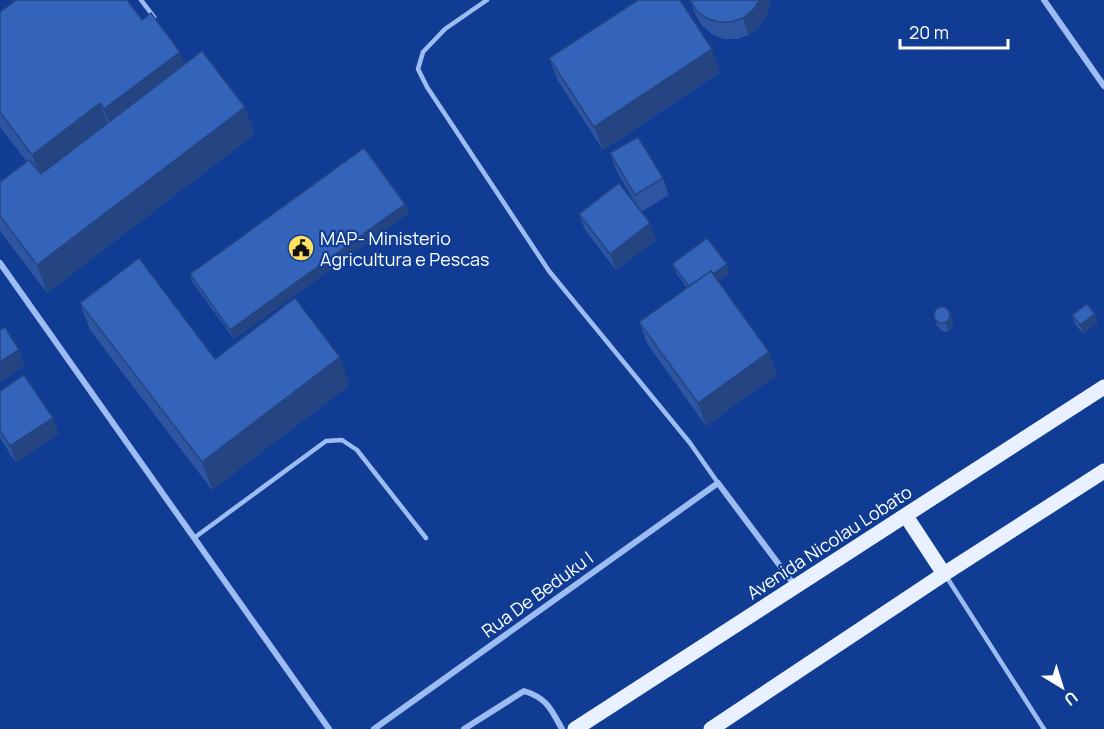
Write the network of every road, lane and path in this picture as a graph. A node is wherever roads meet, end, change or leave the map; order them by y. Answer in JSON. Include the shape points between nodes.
{"nodes":[{"id":1,"x":141,"y":0,"type":"edge"},
{"id":2,"x":488,"y":0,"type":"edge"},
{"id":3,"x":1044,"y":0,"type":"edge"},
{"id":4,"x":154,"y":17,"type":"edge"},
{"id":5,"x":1104,"y":86,"type":"edge"},
{"id":6,"x":0,"y":263,"type":"edge"},
{"id":7,"x":1104,"y":387,"type":"edge"},
{"id":8,"x":1104,"y":471,"type":"edge"},
{"id":9,"x":718,"y":483,"type":"junction"},
{"id":10,"x":906,"y":516,"type":"junction"},
{"id":11,"x":194,"y":538,"type":"junction"},
{"id":12,"x":426,"y":538,"type":"dead end"},
{"id":13,"x":944,"y":574,"type":"junction"},
{"id":14,"x":796,"y":586,"type":"junction"},
{"id":15,"x":329,"y":729,"type":"edge"},
{"id":16,"x":374,"y":729,"type":"edge"},
{"id":17,"x":464,"y":729,"type":"edge"},
{"id":18,"x":562,"y":729,"type":"edge"},
{"id":19,"x":576,"y":729,"type":"edge"},
{"id":20,"x":711,"y":729,"type":"edge"},
{"id":21,"x":1044,"y":729,"type":"edge"}],
"edges":[{"from":1,"to":4,"type":"lane"},
{"from":2,"to":9,"type":"lane","via":[[445,29],[423,52],[418,69],[549,271],[690,443]]},
{"from":3,"to":5,"type":"street"},
{"from":6,"to":11,"type":"street"},
{"from":7,"to":10,"type":"main road","name":"Avenida Nicolau Lobato"},
{"from":8,"to":13,"type":"main road"},
{"from":9,"to":14,"type":"street"},
{"from":9,"to":16,"type":"street","name":"Rua De Beduku I"},
{"from":10,"to":13,"type":"main road"},
{"from":10,"to":14,"type":"main road","name":"Avenida Nicolau Lobato"},
{"from":11,"to":12,"type":"lane","via":[[326,441],[342,440],[357,450]]},
{"from":11,"to":15,"type":"street"},
{"from":13,"to":20,"type":"main road"},
{"from":13,"to":21,"type":"lane"},
{"from":14,"to":19,"type":"main road","name":"Avenida Nicolau Lobato"},
{"from":17,"to":18,"type":"street","via":[[524,691],[546,702]]}]}
